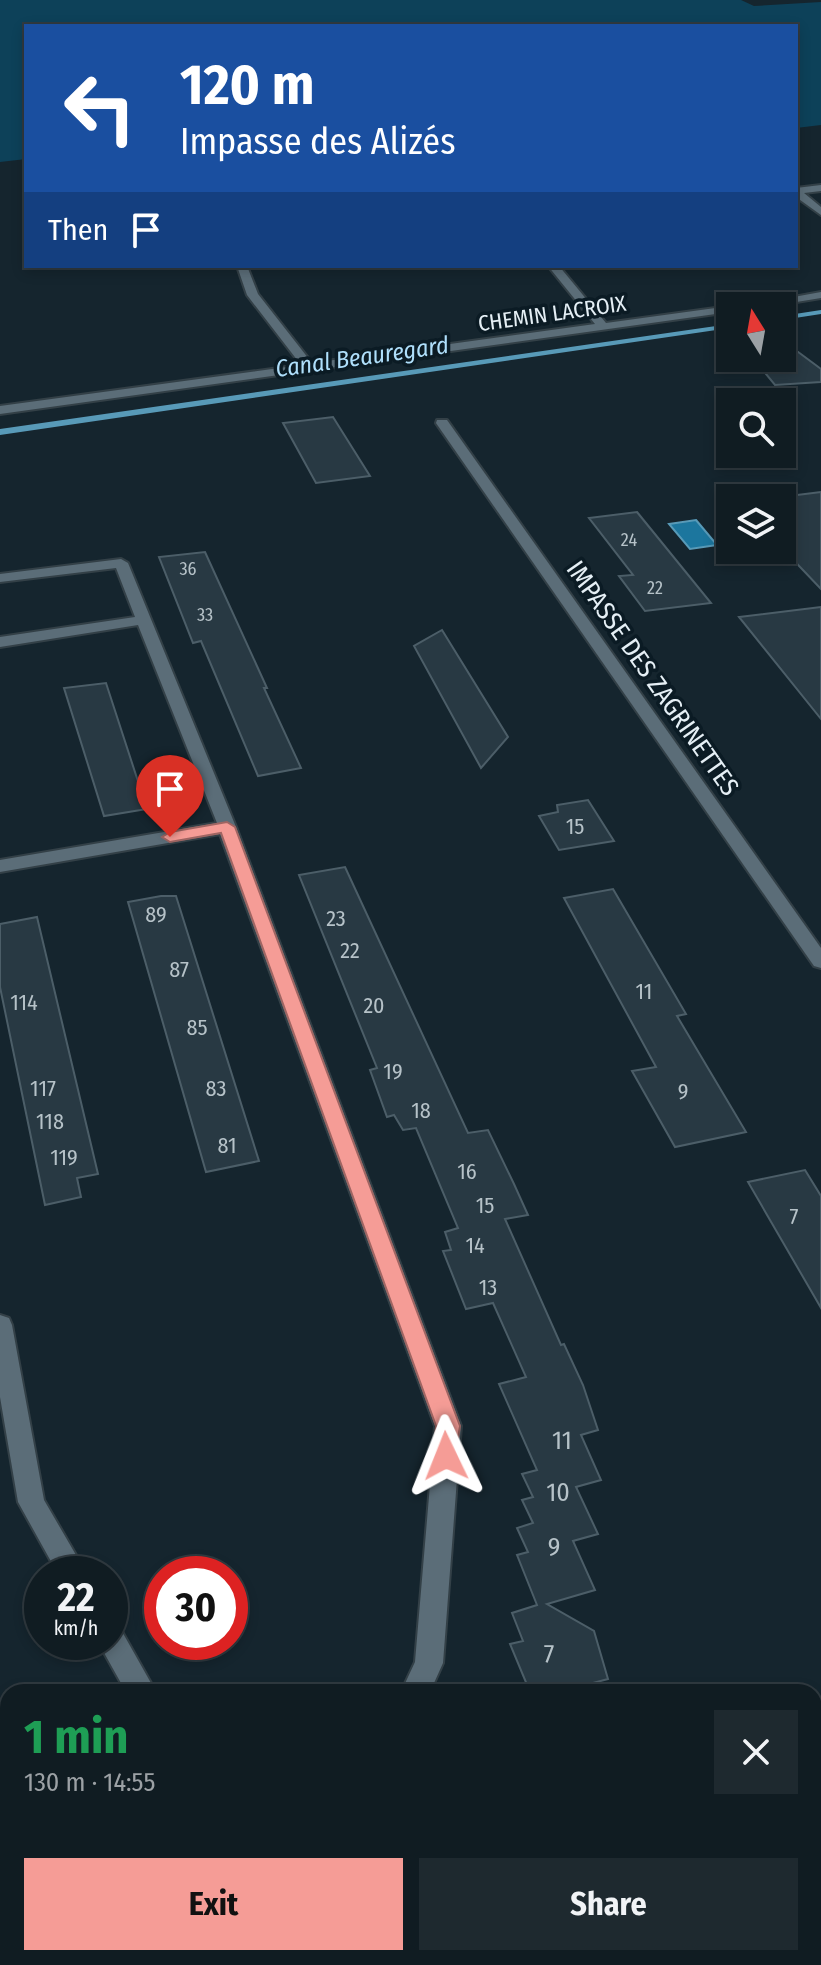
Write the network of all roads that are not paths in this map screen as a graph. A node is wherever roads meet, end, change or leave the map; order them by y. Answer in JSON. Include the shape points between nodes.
{"nodes":[{"id":1,"x":821,"y":188,"type":"edge"},
{"id":2,"x":798,"y":192,"type":"edge"},
{"id":3,"x":798,"y":194,"type":"edge"},
{"id":4,"x":821,"y":212,"type":"edge"},
{"id":5,"x":243,"y":268,"type":"edge"},
{"id":6,"x":555,"y":268,"type":"edge"},
{"id":7,"x":821,"y":295,"type":"edge"},
{"id":8,"x":796,"y":299,"type":"edge"},
{"id":9,"x":716,"y":311,"type":"edge"},
{"id":10,"x":603,"y":326,"type":"junction"},
{"id":11,"x":308,"y":366,"type":"junction"},
{"id":12,"x":0,"y":410,"type":"edge"},
{"id":13,"x":442,"y":423,"type":"dead end"},
{"id":14,"x":0,"y":578,"type":"edge"},
{"id":15,"x":144,"y":620,"type":"junction"},
{"id":16,"x":0,"y":642,"type":"edge"},
{"id":17,"x":227,"y":827,"type":"junction"},
{"id":18,"x":0,"y":866,"type":"edge"},
{"id":19,"x":821,"y":962,"type":"edge"},
{"id":20,"x":0,"y":1325,"type":"edge"},
{"id":21,"x":62,"y":1556,"type":"edge"},
{"id":22,"x":123,"y":1660,"type":"edge"},
{"id":23,"x":137,"y":1684,"type":"edge"},
{"id":24,"x":419,"y":1684,"type":"edge"}],
"edges":[{"from":1,"to":2,"type":"street"},
{"from":3,"to":4,"type":"street"},
{"from":5,"to":11,"type":"street","via":[[253,295]]},
{"from":6,"to":10,"type":"street"},
{"from":7,"to":8,"type":"street"},
{"from":9,"to":10,"type":"street","name":"CHEMIN LACROIX"},
{"from":10,"to":11,"type":"street","name":"CHEMIN LACROIX"},
{"from":11,"to":12,"type":"street","name":"CHEMIN LACROIX"},
{"from":13,"to":19,"type":"street","name":"IMPASSE DES ZAGRINETTES"},
{"from":14,"to":15,"type":"street","via":[[121,563]]},
{"from":15,"to":16,"type":"street"},
{"from":15,"to":17,"type":"street"},
{"from":17,"to":18,"type":"street"},
{"from":17,"to":24,"type":"street","via":[[448,1426],[429,1663]]},
{"from":20,"to":21,"type":"street","via":[[31,1502]]},
{"from":22,"to":23,"type":"street"}]}
